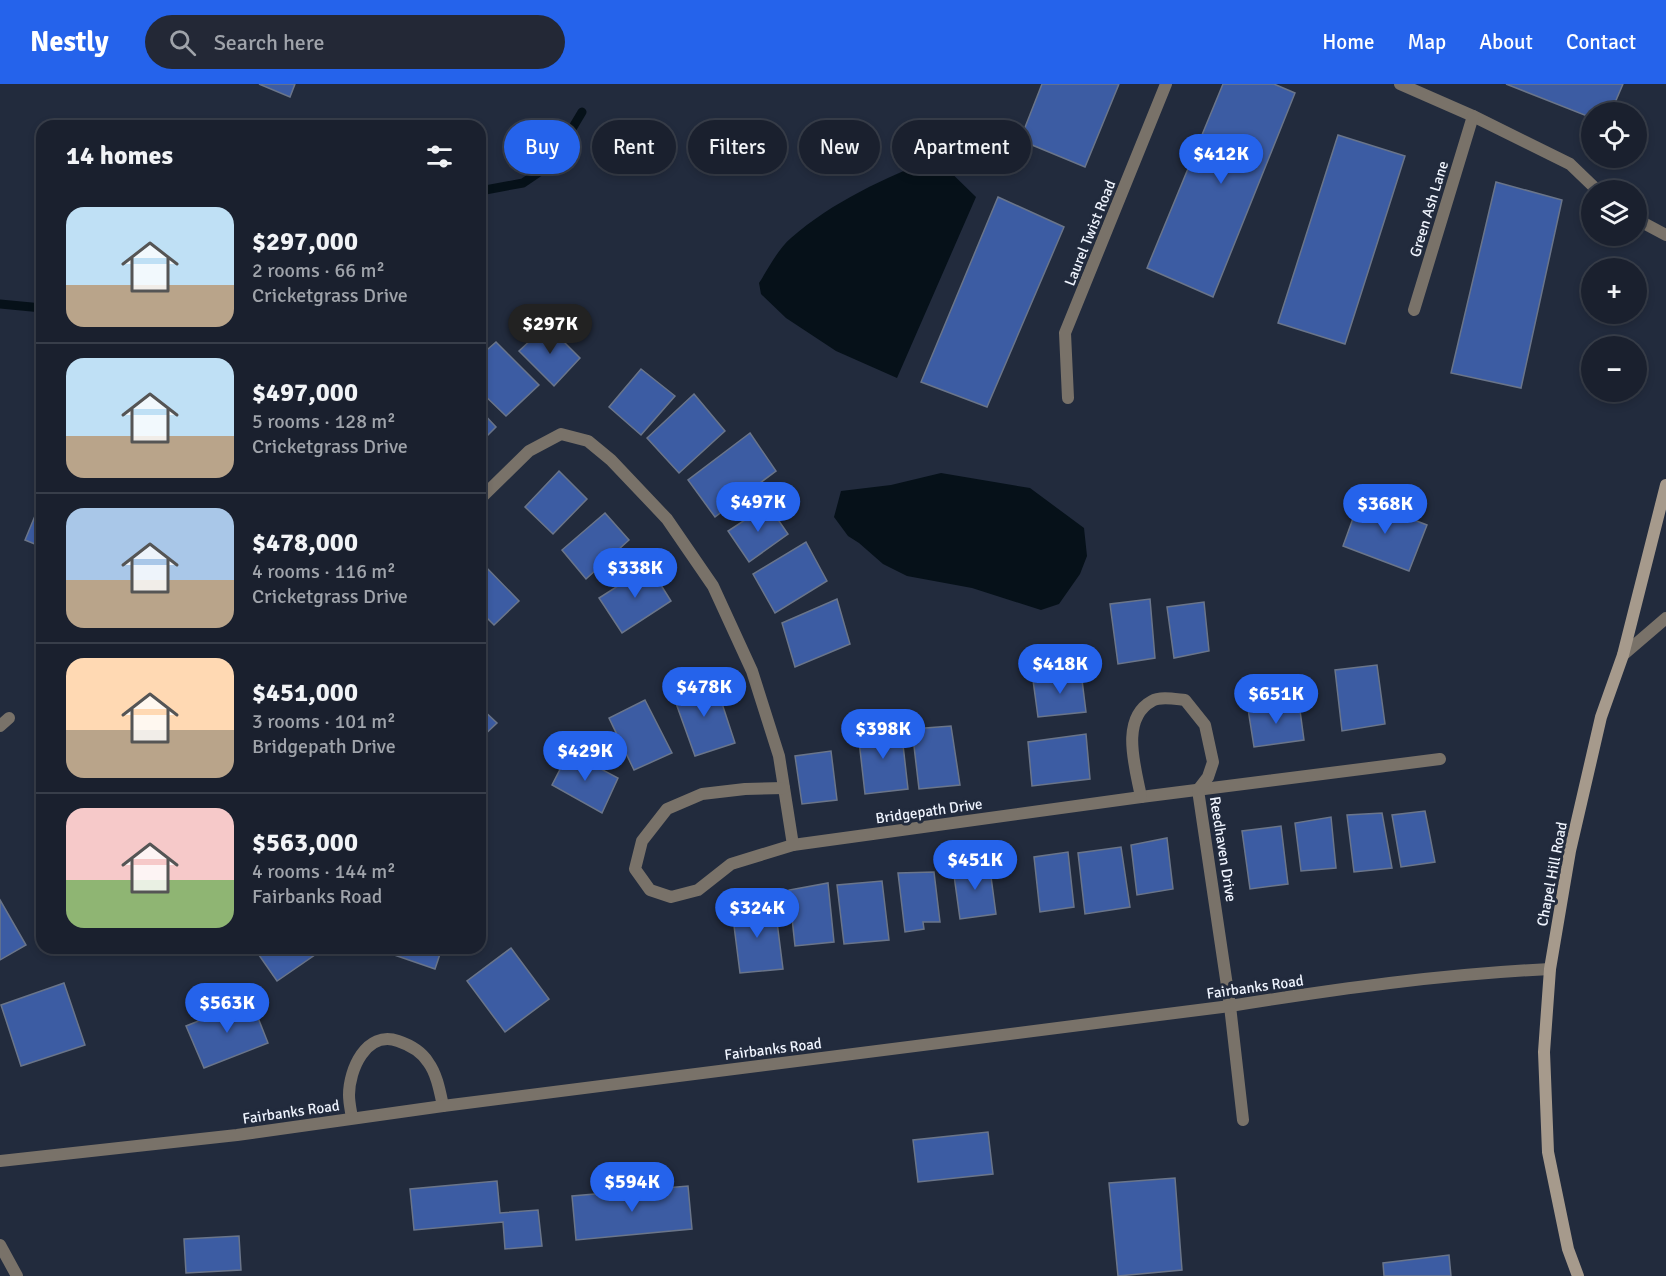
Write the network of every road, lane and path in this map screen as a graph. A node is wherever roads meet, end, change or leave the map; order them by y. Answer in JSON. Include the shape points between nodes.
{"nodes":[{"id":1,"x":1166,"y":84,"type":"edge"},
{"id":2,"x":1400,"y":84,"type":"edge"},
{"id":3,"x":1473,"y":116,"type":"junction"},
{"id":4,"x":1587,"y":180,"type":"edge"},
{"id":5,"x":1647,"y":225,"type":"edge"},
{"id":6,"x":1666,"y":235,"type":"edge"},
{"id":7,"x":1414,"y":310,"type":"dead end"},
{"id":8,"x":1068,"y":398,"type":"dead end"},
{"id":9,"x":1666,"y":485,"type":"edge"},
{"id":10,"x":486,"y":493,"type":"edge"},
{"id":11,"x":1666,"y":618,"type":"edge"},
{"id":12,"x":1623,"y":655,"type":"junction"},
{"id":13,"x":1440,"y":759,"type":"dead end"},
{"id":14,"x":784,"y":788,"type":"junction"},
{"id":15,"x":1198,"y":790,"type":"junction"},
{"id":16,"x":1141,"y":797,"type":"junction"},
{"id":17,"x":793,"y":845,"type":"junction"},
{"id":18,"x":1550,"y":969,"type":"junction"},
{"id":19,"x":1230,"y":1006,"type":"junction"},
{"id":20,"x":444,"y":1106,"type":"junction"},
{"id":21,"x":352,"y":1119,"type":"junction"},
{"id":22,"x":1243,"y":1120,"type":"dead end"},
{"id":23,"x":0,"y":1161,"type":"edge"},
{"id":24,"x":0,"y":1245,"type":"edge"},
{"id":25,"x":17,"y":1276,"type":"edge"},
{"id":26,"x":1578,"y":1276,"type":"edge"}],
"edges":[{"from":1,"to":8,"type":"street","name":"Laurel Twist Road","via":[[1065,333]]},
{"from":2,"to":3,"type":"street"},
{"from":3,"to":4,"type":"street","via":[[1570,164]]},
{"from":3,"to":7,"type":"street","name":"Green Ash Lane"},
{"from":5,"to":6,"type":"street"},
{"from":9,"to":12,"type":"main road","name":"Chapel Hill Road"},
{"from":10,"to":14,"type":"street","via":[[529,451],[561,434],[588,441],[611,460],[667,519],[713,586],[752,671],[779,756]]},
{"from":11,"to":12,"type":"street"},
{"from":12,"to":18,"type":"main road","name":"Chapel Hill Road","via":[[1601,717],[1570,851]]},
{"from":13,"to":15,"type":"street","name":"Bridgepath Drive"},
{"from":14,"to":17,"type":"street"},
{"from":14,"to":17,"type":"street","name":"Bridgepath Drive","via":[[702,794],[667,808],[642,841],[635,869],[650,890],[671,897],[698,890],[731,864]]},
{"from":15,"to":16,"type":"street","name":"Bridgepath Drive"},
{"from":15,"to":16,"type":"street","name":"Reedhaven Drive","via":[[1213,762],[1205,725],[1185,700],[1152,700],[1136,717],[1133,736]]},
{"from":15,"to":19,"type":"street","name":"Reedhaven Drive"},
{"from":16,"to":17,"type":"street","name":"Bridgepath Drive"},
{"from":18,"to":19,"type":"street","name":"Fairbanks Road","via":[[1480,973]]},
{"from":18,"to":26,"type":"main road","name":"Chapel Hill Road","via":[[1544,1052],[1548,1152],[1568,1249]]},
{"from":19,"to":20,"type":"street","name":"Fairbanks Road"},
{"from":19,"to":22,"type":"street","name":"Reedhaven Drive"},
{"from":20,"to":21,"type":"street","name":"Fairbanks Road"},
{"from":20,"to":21,"type":"street","via":[[429,1063],[418,1051],[393,1040],[377,1041],[356,1062],[349,1094]]},
{"from":21,"to":23,"type":"street","name":"Fairbanks Road"},
{"from":24,"to":25,"type":"street"}]}
